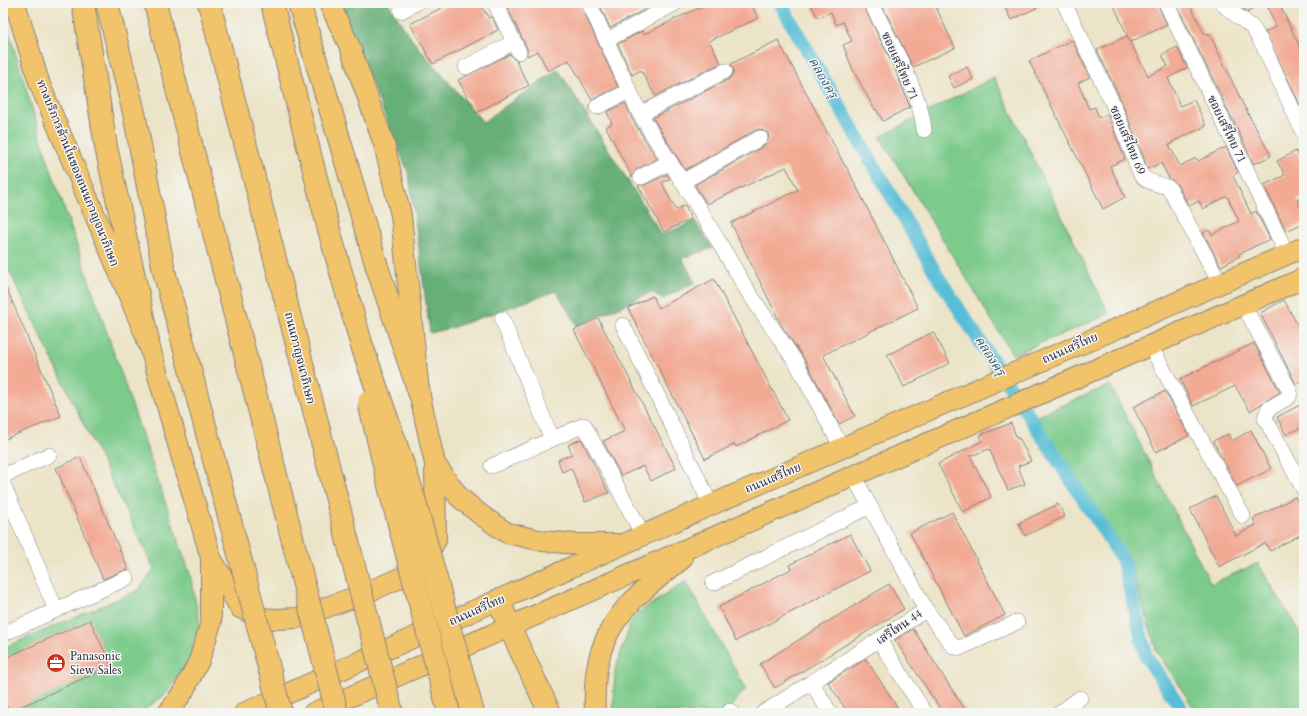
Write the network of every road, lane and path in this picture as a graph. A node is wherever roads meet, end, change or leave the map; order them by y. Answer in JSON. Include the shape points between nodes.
{"nodes":[{"id":1,"x":15,"y":3,"type":"edge"},
{"id":2,"x":84,"y":3,"type":"edge"},
{"id":3,"x":107,"y":3,"type":"edge"},
{"id":4,"x":155,"y":3,"type":"edge"},
{"id":5,"x":209,"y":3,"type":"edge"},
{"id":6,"x":272,"y":3,"type":"edge"},
{"id":7,"x":299,"y":3,"type":"edge"},
{"id":8,"x":329,"y":3,"type":"edge"},
{"id":9,"x":416,"y":3,"type":"edge"},
{"id":10,"x":589,"y":3,"type":"edge"},
{"id":11,"x":676,"y":3,"type":"edge"},
{"id":12,"x":871,"y":3,"type":"edge"},
{"id":13,"x":1064,"y":3,"type":"edge"},
{"id":14,"x":1166,"y":3,"type":"edge"},
{"id":15,"x":1222,"y":3,"type":"edge"},
{"id":16,"x":497,"y":4,"type":"edge"},
{"id":17,"x":401,"y":11,"type":"dead end"},
{"id":18,"x":606,"y":40,"type":"junction"},
{"id":19,"x":466,"y":68,"type":"dead end"},
{"id":20,"x":725,"y":70,"type":"dead end"},
{"id":21,"x":629,"y":91,"type":"junction"},
{"id":22,"x":596,"y":107,"type":"dead end"},
{"id":23,"x":640,"y":114,"type":"junction"},
{"id":24,"x":924,"y":130,"type":"dead end"},
{"id":25,"x":1304,"y":134,"type":"edge"},
{"id":26,"x":760,"y":138,"type":"dead end"},
{"id":27,"x":670,"y":162,"type":"junction"},
{"id":28,"x":641,"y":177,"type":"dead end"},
{"id":29,"x":682,"y":182,"type":"junction"},
{"id":30,"x":1296,"y":250,"type":"edge"},
{"id":31,"x":1304,"y":278,"type":"edge"},
{"id":32,"x":1220,"y":283,"type":"junction"},
{"id":33,"x":1244,"y":306,"type":"junction"},
{"id":34,"x":502,"y":319,"type":"dead end"},
{"id":35,"x":623,"y":325,"type":"dead end"},
{"id":36,"x":148,"y":341,"type":"junction"},
{"id":37,"x":361,"y":343,"type":"junction"},
{"id":38,"x":1151,"y":347,"type":"junction"},
{"id":39,"x":420,"y":392,"type":"junction"},
{"id":40,"x":552,"y":439,"type":"junction"},
{"id":41,"x":842,"y":448,"type":"junction"},
{"id":42,"x":49,"y":455,"type":"dead end"},
{"id":43,"x":435,"y":464,"type":"junction"},
{"id":44,"x":492,"y":466,"type":"dead end"},
{"id":45,"x":854,"y":475,"type":"junction"},
{"id":46,"x":3,"y":476,"type":"edge"},
{"id":47,"x":3,"y":484,"type":"edge"},
{"id":48,"x":1304,"y":490,"type":"edge"},
{"id":49,"x":711,"y":505,"type":"junction"},
{"id":50,"x":870,"y":506,"type":"junction"},
{"id":51,"x":1243,"y":516,"type":"dead end"},
{"id":52,"x":643,"y":535,"type":"junction"},
{"id":53,"x":707,"y":539,"type":"junction"},
{"id":54,"x":624,"y":544,"type":"junction"},
{"id":55,"x":211,"y":558,"type":"junction"},
{"id":56,"x":127,"y":578,"type":"dead end"},
{"id":57,"x":713,"y":583,"type":"dead end"},
{"id":58,"x":499,"y":600,"type":"junction"},
{"id":59,"x":56,"y":610,"type":"junction"},
{"id":60,"x":926,"y":610,"type":"junction"},
{"id":61,"x":1017,"y":622,"type":"dead end"},
{"id":62,"x":510,"y":628,"type":"junction"},
{"id":63,"x":3,"y":634,"type":"edge"},
{"id":64,"x":880,"y":640,"type":"junction"},
{"id":65,"x":812,"y":683,"type":"junction"},
{"id":66,"x":1080,"y":698,"type":"dead end"},
{"id":67,"x":168,"y":713,"type":"edge"},
{"id":68,"x":244,"y":713,"type":"edge"},
{"id":69,"x":281,"y":713,"type":"edge"},
{"id":70,"x":313,"y":713,"type":"edge"},
{"id":71,"x":337,"y":713,"type":"edge"},
{"id":72,"x":392,"y":713,"type":"edge"},
{"id":73,"x":449,"y":713,"type":"edge"},
{"id":74,"x":473,"y":713,"type":"edge"},
{"id":75,"x":550,"y":713,"type":"edge"},
{"id":76,"x":596,"y":713,"type":"edge"},
{"id":77,"x":763,"y":713,"type":"edge"},
{"id":78,"x":830,"y":713,"type":"edge"},
{"id":79,"x":925,"y":713,"type":"edge"},
{"id":80,"x":1060,"y":713,"type":"edge"}],
"edges":[{"from":1,"to":36,"type":"main road","name":"ทางบริการด้านในของถนนกาญจนาภิเษก","via":[[40,85]]},
{"from":2,"to":36,"type":"highway","via":[[106,147]]},
{"from":3,"to":69,"type":"highway","bridge":true,"via":[[134,113],[164,271]]},
{"from":4,"to":71,"type":"highway","bridge":true},
{"from":5,"to":72,"type":"highway","name":"ถนนกาญจนาภิเษก","bridge":true},
{"from":6,"to":37,"type":"highway","via":[[329,230]]},
{"from":7,"to":39,"type":"highway","via":[[377,267]]},
{"from":8,"to":39,"type":"main road","via":[[350,46],[384,144],[401,215]]},
{"from":9,"to":17,"type":"street"},
{"from":10,"to":18,"type":"street"},
{"from":11,"to":18,"type":"street"},
{"from":12,"to":24,"type":"street","name":"ซอยเสรีไทย 71","via":[[905,72],[923,118]]},
{"from":13,"to":32,"type":"street","name":"ซอยเสรีไทย 69","via":[[1113,104],[1141,175],[1148,181],[1169,188]]},
{"from":14,"to":30,"type":"street","name":"ซอยเสรีไทย 71"},
{"from":15,"to":25,"type":"street","via":[[1252,27],[1262,43]]},
{"from":16,"to":19,"type":"street","via":[[517,46]]},
{"from":18,"to":21,"type":"street"},
{"from":20,"to":23,"type":"street"},
{"from":21,"to":22,"type":"street"},
{"from":21,"to":23,"type":"street"},
{"from":23,"to":27,"type":"street"},
{"from":26,"to":29,"type":"street"},
{"from":27,"to":28,"type":"street"},
{"from":27,"to":29,"type":"street"},
{"from":29,"to":41,"type":"street","via":[[746,290],[797,364]]},
{"from":30,"to":32,"type":"main road","name":"ถนนเสรีไทย"},
{"from":31,"to":33,"type":"main road"},
{"from":32,"to":41,"type":"main road","name":"ถนนเสรีไทย"},
{"from":33,"to":38,"type":"main road"},
{"from":33,"to":48,"type":"street","via":[[1290,391],[1289,397],[1268,409],[1265,418]]},
{"from":34,"to":40,"type":"street"},
{"from":35,"to":49,"type":"street"},
{"from":36,"to":55,"type":"main road","name":"ทางบริการด้านในของถนนกาญจนาภิเษก"},
{"from":37,"to":73,"type":"highway","bridge":true,"via":[[370,412]]},
{"from":37,"to":74,"type":"highway","bridge":true,"via":[[411,488]]},
{"from":38,"to":45,"type":"main road"},
{"from":38,"to":51,"type":"street"},
{"from":39,"to":43,"type":"main road"},
{"from":40,"to":44,"type":"street"},
{"from":40,"to":52,"type":"street","via":[[584,425]]},
{"from":41,"to":49,"type":"main road","name":"ถนนเสรีไทย"},
{"from":42,"to":46,"type":"street"},
{"from":43,"to":54,"type":"main road","via":[[459,497],[507,533],[543,541]]},
{"from":43,"to":55,"type":"main road","via":[[436,540],[426,558],[412,572],[364,594],[297,618],[262,618],[240,608]]},
{"from":45,"to":50,"type":"street","name":"เสรีไทน 44"},
{"from":45,"to":53,"type":"main road"},
{"from":47,"to":59,"type":"street"},
{"from":49,"to":52,"type":"main road","name":"ถนนเสรีไทย"},
{"from":50,"to":57,"type":"street"},
{"from":50,"to":60,"type":"street","name":"เสรีไทน 44"},
{"from":52,"to":54,"type":"main road","name":"ถนนเสรีไทย"},
{"from":53,"to":62,"type":"main road"},
{"from":53,"to":76,"type":"main road","via":[[643,589],[608,631],[600,654],[595,682]]},
{"from":54,"to":58,"type":"main road","name":"ถนนเสรีไทย"},
{"from":55,"to":67,"type":"main road","via":[[211,623],[199,662]]},
{"from":56,"to":59,"type":"street"},
{"from":58,"to":62,"type":"highway"},
{"from":58,"to":68,"type":"main road","name":"ถนนเสรีไทย"},
{"from":59,"to":63,"type":"street"},
{"from":60,"to":61,"type":"street","via":[[952,646],[960,648]]},
{"from":60,"to":64,"type":"street","name":"เสรีไทน 44"},
{"from":62,"to":70,"type":"main road"},
{"from":62,"to":75,"type":"highway"},
{"from":64,"to":65,"type":"street","name":"เสรีไทน 44"},
{"from":64,"to":79,"type":"street"},
{"from":65,"to":77,"type":"street","name":"เสรีไทน 44"},
{"from":65,"to":78,"type":"street"},
{"from":66,"to":80,"type":"street"}]}
